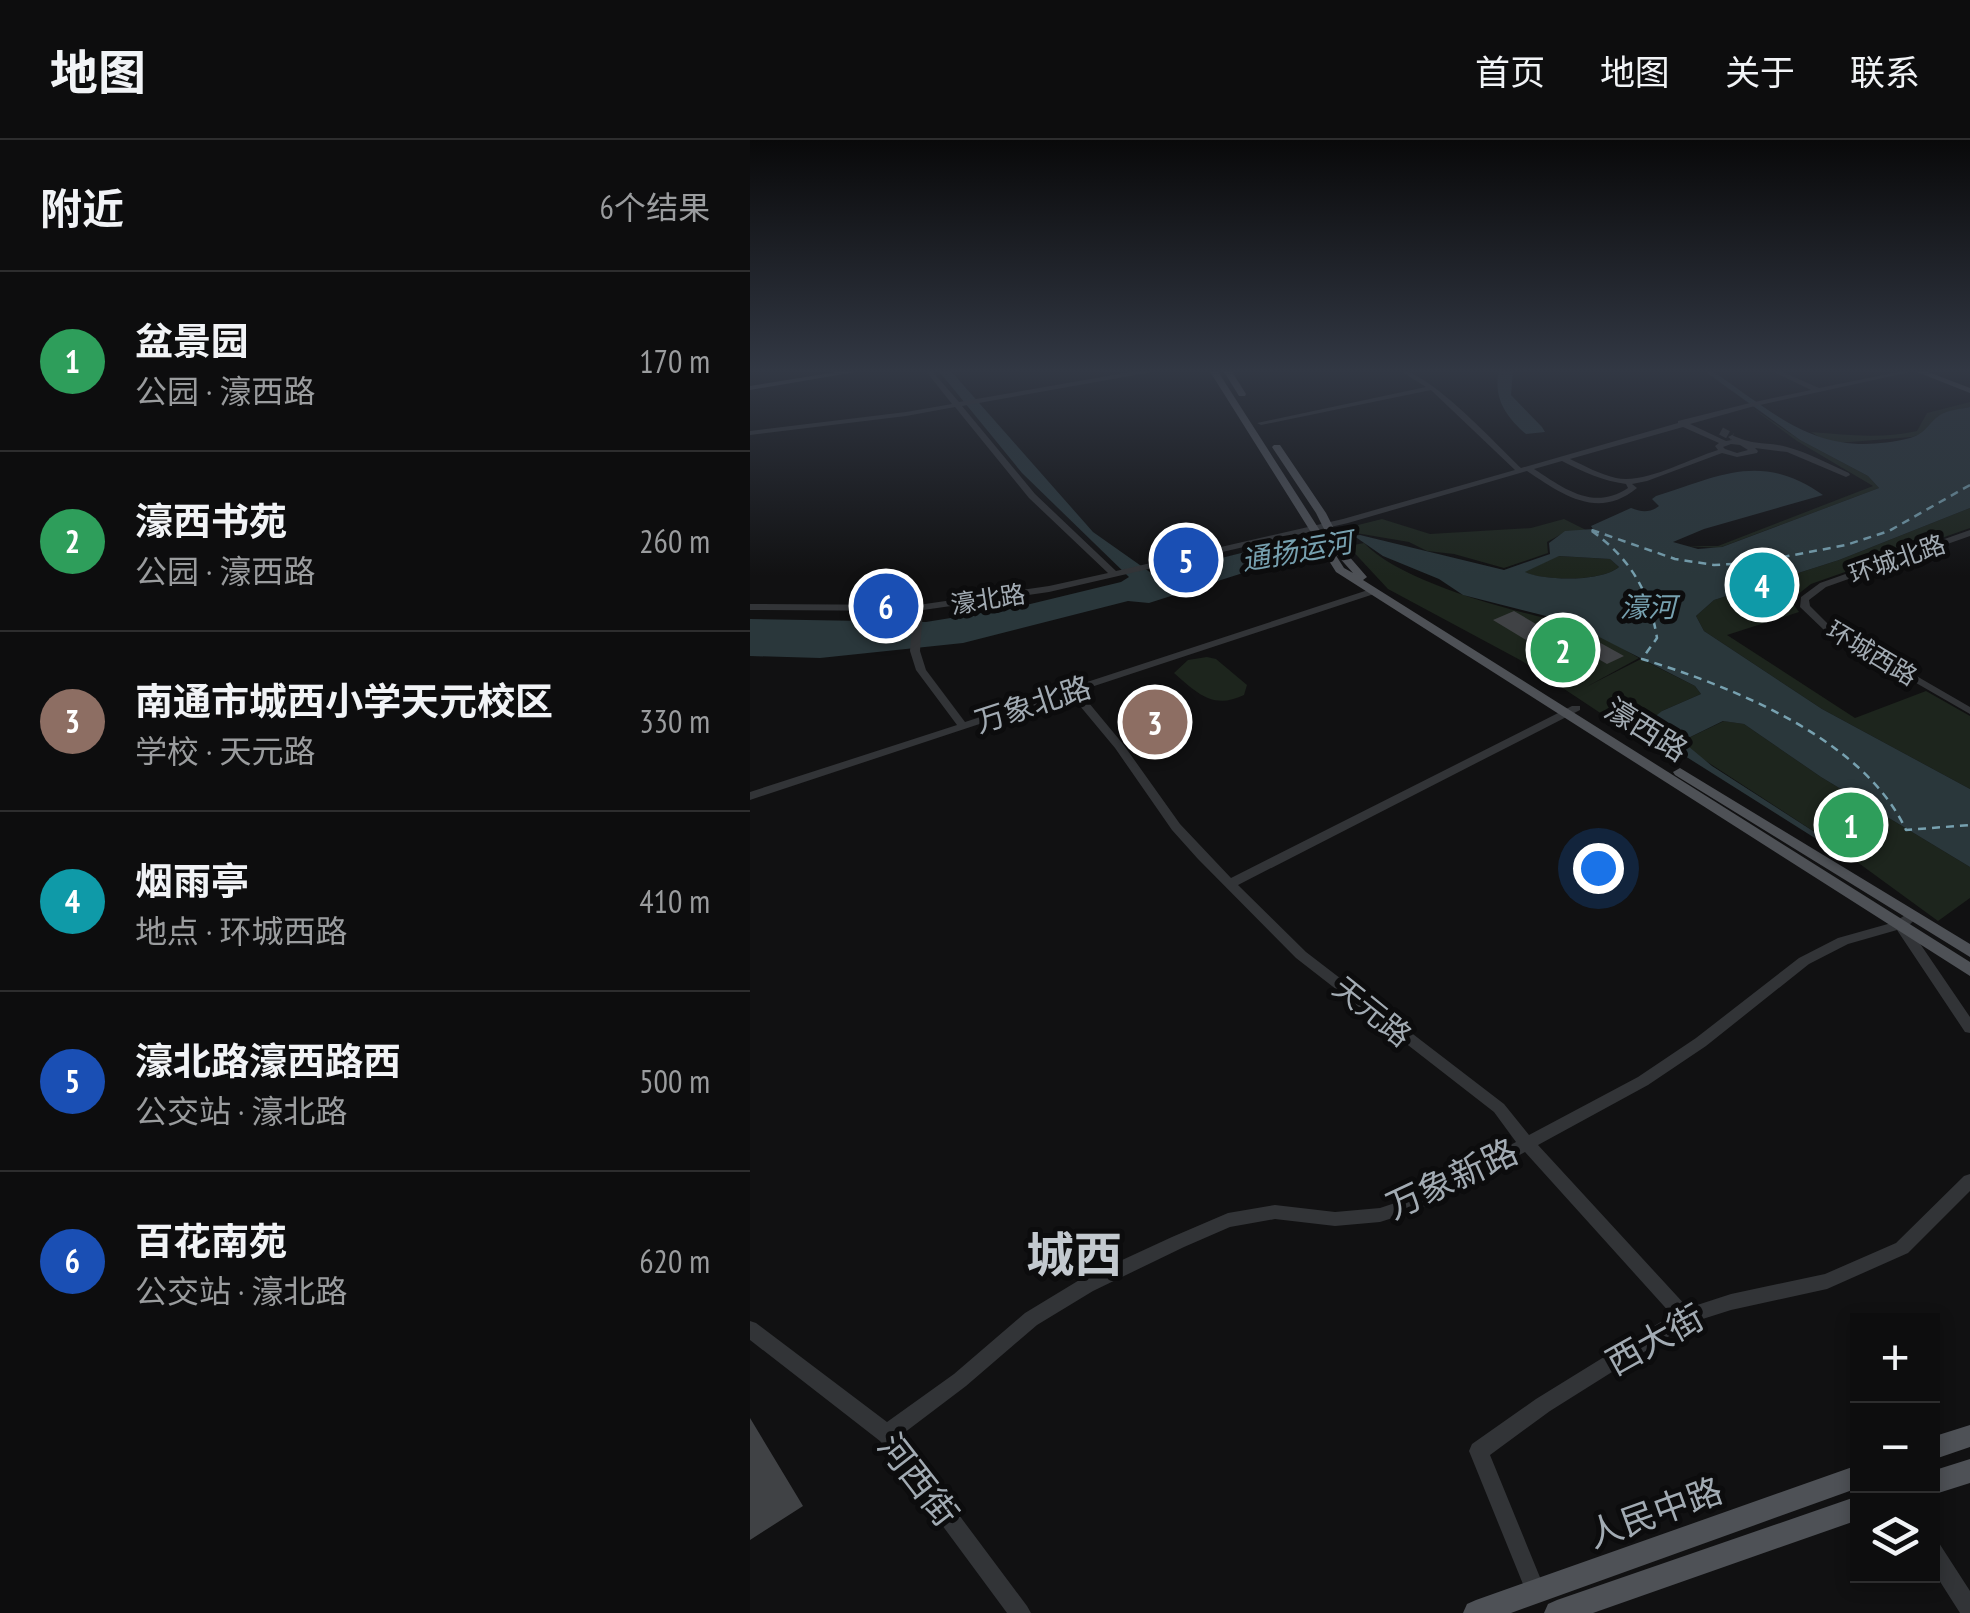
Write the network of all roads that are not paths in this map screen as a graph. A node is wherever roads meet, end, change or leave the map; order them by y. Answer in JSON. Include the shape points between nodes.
{"nodes":[{"id":1,"x":986,"y":439,"type":"edge"},
{"id":2,"x":1259,"y":439,"type":"edge"},
{"id":3,"x":1270,"y":439,"type":"edge"},
{"id":4,"x":1488,"y":439,"type":"edge"},
{"id":5,"x":1626,"y":439,"type":"edge"},
{"id":6,"x":1627,"y":439,"type":"edge"},
{"id":7,"x":1716,"y":439,"type":"tunnel mouth"},
{"id":8,"x":1726,"y":443,"type":"junction"},
{"id":9,"x":1750,"y":445,"type":"junction"},
{"id":10,"x":1562,"y":458,"type":"junction"},
{"id":11,"x":1521,"y":468,"type":"junction"},
{"id":12,"x":1846,"y":476,"type":"dead end"},
{"id":13,"x":1629,"y":484,"type":"junction"},
{"id":14,"x":1323,"y":533,"type":"junction"},
{"id":15,"x":1970,"y":533,"type":"edge"},
{"id":16,"x":1117,"y":573,"type":"junction"},
{"id":17,"x":1823,"y":584,"type":"joint"},
{"id":18,"x":1371,"y":592,"type":"junction"},
{"id":19,"x":750,"y":608,"type":"edge"},
{"id":20,"x":918,"y":614,"type":"junction"},
{"id":21,"x":1074,"y":692,"type":"junction"},
{"id":22,"x":1571,"y":710,"type":"junction"},
{"id":23,"x":1970,"y":712,"type":"edge"},
{"id":24,"x":964,"y":727,"type":"junction"},
{"id":25,"x":750,"y":796,"type":"edge"},
{"id":26,"x":1232,"y":884,"type":"junction"},
{"id":27,"x":1906,"y":920,"type":"junction"},
{"id":28,"x":1970,"y":951,"type":"edge"},
{"id":29,"x":1970,"y":970,"type":"edge"},
{"id":30,"x":1970,"y":1028,"type":"edge"},
{"id":31,"x":1526,"y":1144,"type":"junction"},
{"id":32,"x":1970,"y":1181,"type":"edge"},
{"id":33,"x":1685,"y":1317,"type":"junction"},
{"id":34,"x":750,"y":1329,"type":"edge"},
{"id":35,"x":887,"y":1434,"type":"junction"},
{"id":36,"x":1970,"y":1436,"type":"edge"},
{"id":37,"x":1940,"y":1446,"type":"edge"},
{"id":38,"x":1970,"y":1471,"type":"edge"},
{"id":39,"x":1850,"y":1479,"type":"edge"},
{"id":40,"x":1940,"y":1480,"type":"edge"},
{"id":41,"x":1850,"y":1511,"type":"edge"},
{"id":42,"x":1940,"y":1563,"type":"edge"},
{"id":43,"x":1536,"y":1592,"type":"junction"},
{"id":44,"x":1970,"y":1610,"type":"edge"},
{"id":45,"x":1020,"y":1613,"type":"edge"},
{"id":46,"x":1476,"y":1613,"type":"edge"},
{"id":47,"x":1556,"y":1613,"type":"edge"}],
"edges":[{"from":1,"to":16,"type":"street","via":[[1032,496]]},
{"from":2,"to":14,"type":"main road","name":"濠西路"},
{"from":3,"to":14,"type":"main road","name":"濠西路"},
{"from":4,"to":11,"type":"street"},
{"from":5,"to":11,"type":"street","name":"濠北路"},
{"from":6,"to":10,"type":"street","name":"濠北路"},
{"from":7,"to":8,"type":"street"},
{"from":8,"to":9,"type":"street"},
{"from":8,"to":9,"type":"street","via":[[1748,454],[1754,451]]},
{"from":8,"to":13,"type":"street"},
{"from":9,"to":12,"type":"street","via":[[1800,452]]},
{"from":10,"to":11,"type":"street","name":"濠北路"},
{"from":10,"to":13,"type":"street"},
{"from":11,"to":13,"type":"street","via":[[1591,503],[1630,492]]},
{"from":11,"to":14,"type":"street","name":"濠北路"},
{"from":14,"to":16,"type":"street","name":"濠北路"},
{"from":14,"to":18,"type":"main road","name":"濠西路","via":[[1340,570]]},
{"from":14,"to":22,"type":"main road","name":"濠西路","via":[[1370,583]]},
{"from":15,"to":17,"type":"street","name":"环城北路"},
{"from":16,"to":20,"type":"street","name":"濠北路"},
{"from":17,"to":23,"type":"street","name":"环城西路","via":[[1804,599],[1819,621]]},
{"from":18,"to":21,"type":"street","name":"万象北路"},
{"from":18,"to":22,"type":"main road","name":"濠西路"},
{"from":19,"to":20,"type":"street","name":"濠北路"},
{"from":20,"to":24,"type":"street","via":[[921,670]]},
{"from":21,"to":24,"type":"street","name":"万象北路"},
{"from":21,"to":26,"type":"street","name":"天元路","via":[[1176,827]]},
{"from":22,"to":26,"type":"street"},
{"from":22,"to":27,"type":"main road","name":"濠西路"},
{"from":24,"to":25,"type":"street","name":"万象北路"},
{"from":26,"to":31,"type":"street","name":"天元路","via":[[1302,955],[1500,1108]]},
{"from":27,"to":28,"type":"main road","name":"濠西路"},
{"from":27,"to":29,"type":"main road","name":"濠西路"},
{"from":27,"to":30,"type":"street"},
{"from":27,"to":31,"type":"street","name":"万象新路","via":[[1804,961],[1643,1081]]},
{"from":31,"to":33,"type":"street","name":"天元路"},
{"from":31,"to":35,"type":"street","name":"万象新路","via":[[1412,1205],[1380,1215],[1275,1212],[1228,1220],[1178,1242],[1031,1319]]},
{"from":32,"to":33,"type":"street","name":"西大街","via":[[1902,1248],[1827,1281]]},
{"from":33,"to":43,"type":"street","name":"西大街","via":[[1479,1451]]},
{"from":34,"to":35,"type":"street","name":"河西街"},
{"from":35,"to":45,"type":"street","name":"河西街"},
{"from":36,"to":37,"type":"main road"},
{"from":38,"to":40,"type":"main road"},
{"from":39,"to":43,"type":"main road","name":"人民中路"},
{"from":41,"to":47,"type":"main road","name":"人民中路"},
{"from":42,"to":44,"type":"street"},
{"from":43,"to":46,"type":"main road","name":"人民中路"}]}
